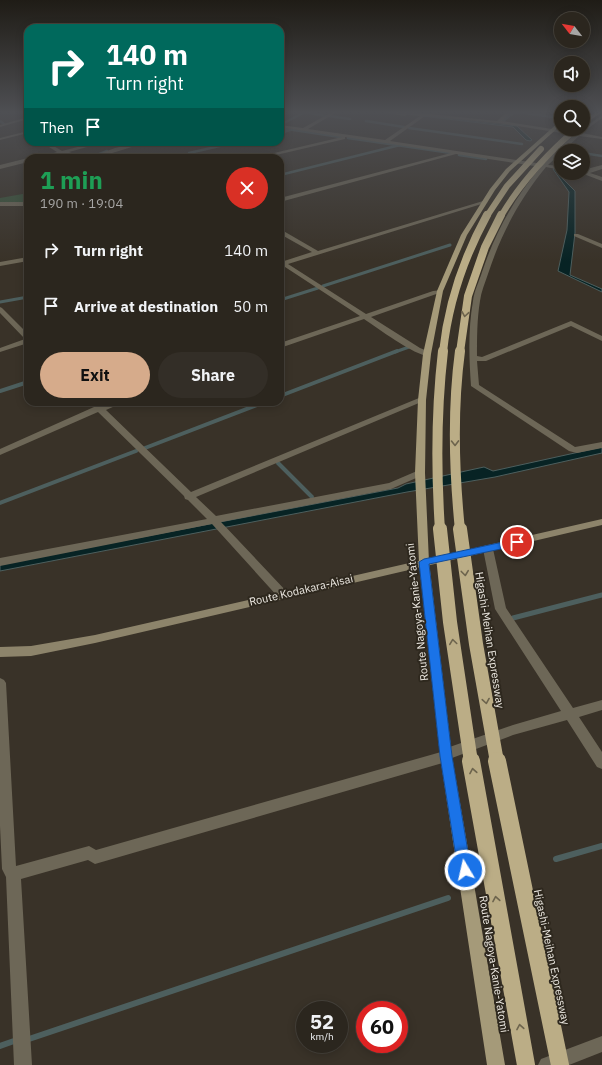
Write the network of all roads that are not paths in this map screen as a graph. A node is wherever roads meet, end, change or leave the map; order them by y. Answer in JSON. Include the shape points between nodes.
{"nodes":[{"id":1,"x":21,"y":162,"type":"edge"},
{"id":2,"x":424,"y":162,"type":"edge"},
{"id":3,"x":516,"y":162,"type":"joint"},
{"id":4,"x":528,"y":162,"type":"edge"},
{"id":5,"x":539,"y":162,"type":"edge"},
{"id":6,"x":547,"y":162,"type":"edge"},
{"id":7,"x":544,"y":166,"type":"junction"},
{"id":8,"x":0,"y":167,"type":"edge"},
{"id":9,"x":554,"y":167,"type":"edge"},
{"id":10,"x":602,"y":167,"type":"edge"},
{"id":11,"x":590,"y":170,"type":"edge"},
{"id":12,"x":590,"y":174,"type":"edge"},
{"id":13,"x":602,"y":179,"type":"edge"},
{"id":14,"x":284,"y":199,"type":"edge"},
{"id":15,"x":485,"y":202,"type":"junction"},
{"id":16,"x":0,"y":204,"type":"edge"},
{"id":17,"x":24,"y":204,"type":"edge"},
{"id":18,"x":284,"y":233,"type":"edge"},
{"id":19,"x":576,"y":235,"type":"dead end"},
{"id":20,"x":602,"y":246,"type":"edge"},
{"id":21,"x":317,"y":253,"type":"junction"},
{"id":22,"x":24,"y":261,"type":"edge"},
{"id":23,"x":284,"y":263,"type":"edge"},
{"id":24,"x":0,"y":264,"type":"edge"},
{"id":25,"x":284,"y":266,"type":"edge"},
{"id":26,"x":440,"y":292,"type":"junction"},
{"id":27,"x":0,"y":309,"type":"edge"},
{"id":28,"x":365,"y":316,"type":"junction"},
{"id":29,"x":24,"y":335,"type":"edge"},
{"id":30,"x":602,"y":339,"type":"edge"},
{"id":31,"x":24,"y":341,"type":"edge"},
{"id":32,"x":284,"y":345,"type":"edge"},
{"id":33,"x":0,"y":350,"type":"edge"},
{"id":34,"x":427,"y":354,"type":"junction"},
{"id":35,"x":473,"y":358,"type":"junction"},
{"id":36,"x":422,"y":400,"type":"junction"},
{"id":37,"x":98,"y":406,"type":"edge"},
{"id":38,"x":602,"y":445,"type":"edge"},
{"id":39,"x":0,"y":452,"type":"edge"},
{"id":40,"x":420,"y":474,"type":"junction"},
{"id":41,"x":188,"y":497,"type":"junction"},
{"id":42,"x":212,"y":520,"type":"junction"},
{"id":43,"x":602,"y":522,"type":"edge"},
{"id":44,"x":488,"y":549,"type":"junction"},
{"id":45,"x":0,"y":562,"type":"edge"},
{"id":46,"x":424,"y":562,"type":"junction"},
{"id":47,"x":283,"y":595,"type":"junction"},
{"id":48,"x":0,"y":652,"type":"edge"},
{"id":49,"x":0,"y":683,"type":"edge"},
{"id":50,"x":602,"y":705,"type":"edge"},
{"id":51,"x":569,"y":714,"type":"junction"},
{"id":52,"x":446,"y":755,"type":"junction"},
{"id":53,"x":602,"y":763,"type":"edge"},
{"id":54,"x":13,"y":874,"type":"junction"},
{"id":55,"x":602,"y":1044,"type":"edge"},
{"id":56,"x":23,"y":1065,"type":"edge"},
{"id":57,"x":496,"y":1065,"type":"edge"},
{"id":58,"x":526,"y":1065,"type":"edge"},
{"id":59,"x":547,"y":1065,"type":"edge"},
{"id":60,"x":560,"y":1065,"type":"edge"}],
"edges":[{"from":1,"to":8,"type":"street"},
{"from":2,"to":14,"type":"street"},
{"from":3,"to":7,"type":"street"},
{"from":3,"to":15,"type":"main road","name":"Route Nagoya-Kanie-Yatomi"},
{"from":58,"to":4,"type":"highway","one_way":true,"bridge":true,"via":[[462,711],[446,594],[436,490],[437,407],[443,351],[454,296],[467,257],[486,219],[504,191]]},
{"from":5,"to":60,"type":"highway","name":"Higashi-Meihan Expressway","one_way":true,"bridge":true,"via":[[514,192],[498,221],[480,258],[468,298],[454,408],[455,489],[466,578],[490,726]]},
{"from":6,"to":7,"type":"street"},
{"from":7,"to":9,"type":"street"},
{"from":7,"to":35,"type":"street","via":[[522,192],[493,250],[476,300]]},
{"from":10,"to":11,"type":"street"},
{"from":12,"to":13,"type":"street"},
{"from":15,"to":21,"type":"street"},
{"from":15,"to":26,"type":"main road","name":"Route Nagoya-Kanie-Yatomi","via":[[464,235]]},
{"from":16,"to":17,"type":"street"},
{"from":18,"to":21,"type":"street"},
{"from":19,"to":20,"type":"street"},
{"from":21,"to":23,"type":"street"},
{"from":22,"to":24,"type":"street"},
{"from":25,"to":28,"type":"street"},
{"from":26,"to":28,"type":"street"},
{"from":26,"to":34,"type":"main road","name":"Route Nagoya-Kanie-Yatomi"},
{"from":27,"to":29,"type":"street"},
{"from":28,"to":32,"type":"street"},
{"from":28,"to":34,"type":"street"},
{"from":30,"to":35,"type":"street","via":[[571,323],[483,359]]},
{"from":31,"to":33,"type":"street"},
{"from":34,"to":36,"type":"main road","name":"Route Nagoya-Kanie-Yatomi"},
{"from":35,"to":38,"type":"street","via":[[475,386],[572,449]]},
{"from":36,"to":40,"type":"main road","name":"Route Nagoya-Kanie-Yatomi"},
{"from":36,"to":41,"type":"street"},
{"from":37,"to":39,"type":"street"},
{"from":37,"to":41,"type":"street"},
{"from":40,"to":42,"type":"street","via":[[391,486]]},
{"from":40,"to":46,"type":"main road","name":"Route Nagoya-Kanie-Yatomi"},
{"from":41,"to":42,"type":"street"},
{"from":42,"to":45,"type":"street"},
{"from":42,"to":47,"type":"street"},
{"from":43,"to":44,"type":"main road","name":"Route Kodakara-Aisai"},
{"from":44,"to":46,"type":"main road","name":"Route Kodakara-Aisai"},
{"from":44,"to":51,"type":"street","via":[[501,609]]},
{"from":46,"to":47,"type":"main road","name":"Route Kodakara-Aisai"},
{"from":46,"to":52,"type":"main road","name":"Route Nagoya-Kanie-Yatomi"},
{"from":47,"to":48,"type":"main road","name":"Route Kodakara-Aisai","via":[[95,639],[31,651]]},
{"from":49,"to":54,"type":"street","via":[[8,869]]},
{"from":50,"to":51,"type":"street"},
{"from":51,"to":52,"type":"street","via":[[513,730]]},
{"from":51,"to":53,"type":"street"},
{"from":52,"to":54,"type":"street","via":[[96,857],[89,853]]},
{"from":52,"to":57,"type":"main road","name":"Route Nagoya-Kanie-Yatomi"},
{"from":54,"to":56,"type":"street"},
{"from":55,"to":59,"type":"street"}]}
